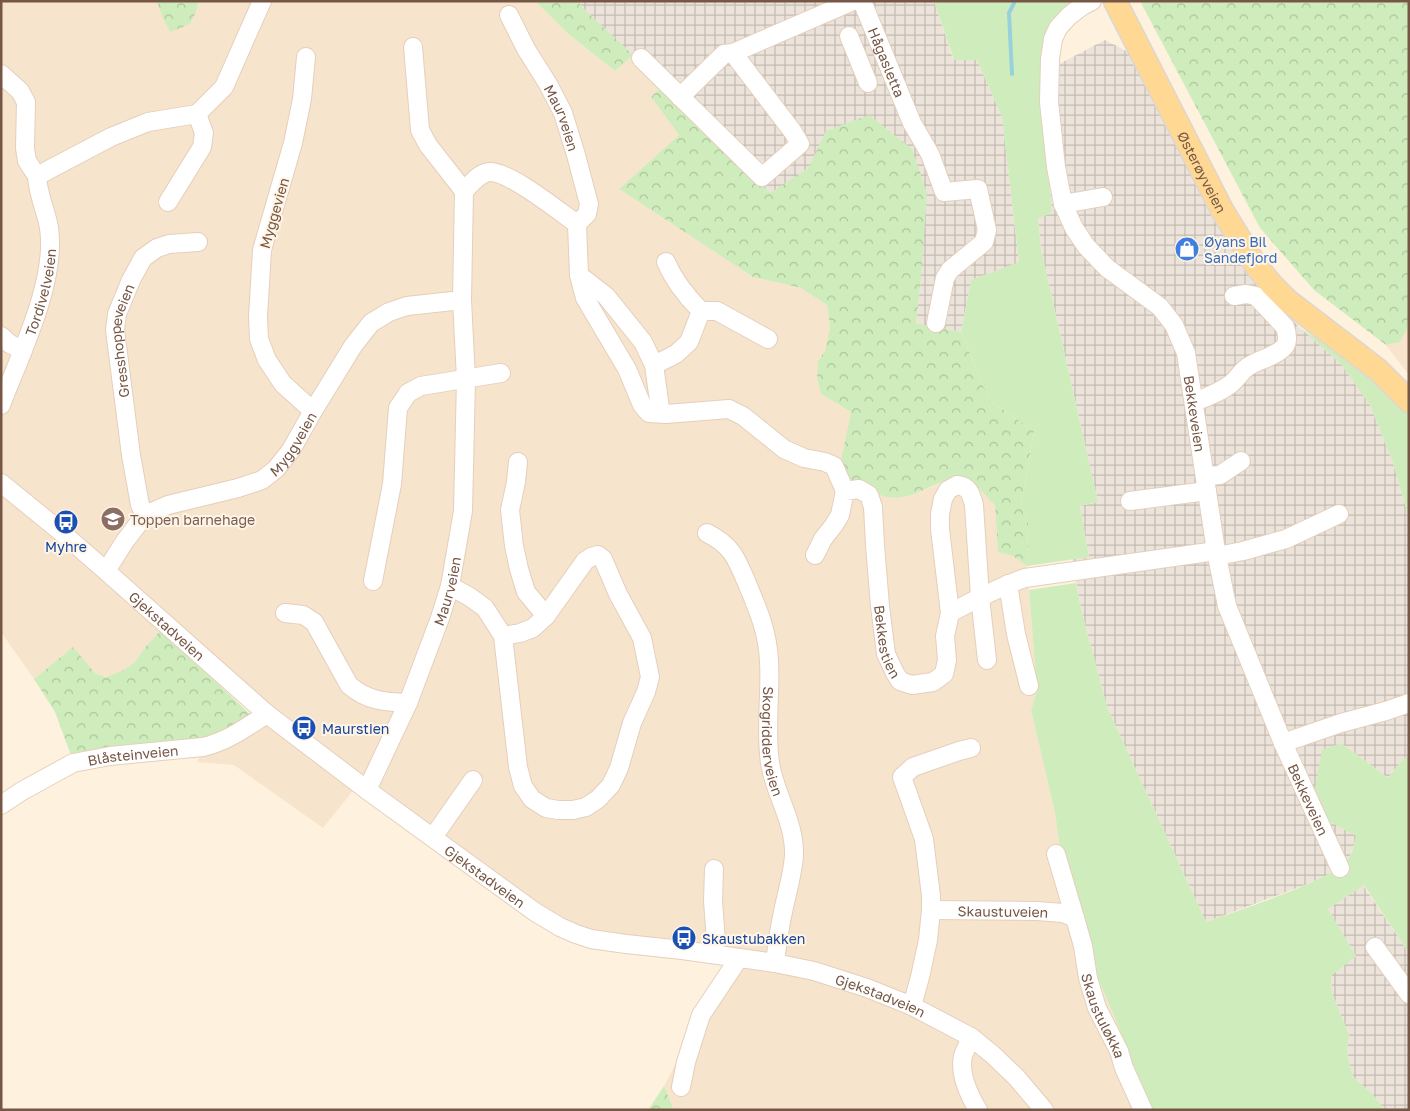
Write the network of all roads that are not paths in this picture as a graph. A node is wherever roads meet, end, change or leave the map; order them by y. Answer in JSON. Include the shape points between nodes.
{"nodes":[{"id":1,"x":262,"y":1,"type":"edge"},
{"id":2,"x":853,"y":1,"type":"edge"},
{"id":3,"x":862,"y":1,"type":"edge"},
{"id":4,"x":1092,"y":1,"type":"edge"},
{"id":5,"x":1115,"y":1,"type":"edge"},
{"id":6,"x":509,"y":15,"type":"dead end"},
{"id":7,"x":877,"y":40,"type":"junction"},
{"id":8,"x":413,"y":47,"type":"dead end"},
{"id":9,"x":733,"y":53,"type":"junction"},
{"id":10,"x":306,"y":57,"type":"dead end"},
{"id":11,"x":641,"y":58,"type":"dead end"},
{"id":12,"x":1,"y":74,"type":"edge"},
{"id":13,"x":868,"y":83,"type":"dead end"},
{"id":14,"x":680,"y":97,"type":"junction"},
{"id":15,"x":197,"y":114,"type":"junction"},
{"id":16,"x":37,"y":176,"type":"junction"},
{"id":17,"x":464,"y":191,"type":"junction"},
{"id":18,"x":1103,"y":197,"type":"dead end"},
{"id":19,"x":168,"y":202,"type":"dead end"},
{"id":20,"x":1063,"y":204,"type":"junction"},
{"id":21,"x":577,"y":224,"type":"junction"},
{"id":22,"x":198,"y":242,"type":"dead end"},
{"id":23,"x":666,"y":262,"type":"dead end"},
{"id":24,"x":579,"y":275,"type":"junction"},
{"id":25,"x":1234,"y":296,"type":"dead end"},
{"id":26,"x":462,"y":300,"type":"junction"},
{"id":27,"x":701,"y":311,"type":"junction"},
{"id":28,"x":936,"y":323,"type":"dead end"},
{"id":29,"x":1,"y":336,"type":"edge"},
{"id":30,"x":768,"y":339,"type":"dead end"},
{"id":31,"x":23,"y":350,"type":"junction"},
{"id":32,"x":654,"y":365,"type":"junction"},
{"id":33,"x":501,"y":373,"type":"dead end"},
{"id":34,"x":466,"y":379,"type":"junction"},
{"id":35,"x":1409,"y":401,"type":"edge"},
{"id":36,"x":1194,"y":402,"type":"junction"},
{"id":37,"x":1,"y":405,"type":"edge"},
{"id":38,"x":313,"y":411,"type":"junction"},
{"id":39,"x":666,"y":414,"type":"junction"},
{"id":40,"x":1241,"y":461,"type":"dead end"},
{"id":41,"x":518,"y":462,"type":"dead end"},
{"id":42,"x":1,"y":483,"type":"edge"},
{"id":43,"x":1206,"y":484,"type":"junction"},
{"id":44,"x":845,"y":490,"type":"junction"},
{"id":45,"x":1130,"y":501,"type":"dead end"},
{"id":46,"x":1340,"y":514,"type":"dead end"},
{"id":47,"x":145,"y":515,"type":"junction"},
{"id":48,"x":707,"y":533,"type":"dead end"},
{"id":49,"x":1217,"y":554,"type":"junction"},
{"id":50,"x":815,"y":555,"type":"dead end"},
{"id":51,"x":106,"y":571,"type":"junction"},
{"id":52,"x":373,"y":581,"type":"dead end"},
{"id":53,"x":1008,"y":584,"type":"junction"},
{"id":54,"x":450,"y":586,"type":"junction"},
{"id":55,"x":980,"y":597,"type":"junction"},
{"id":56,"x":285,"y":613,"type":"dead end"},
{"id":57,"x":950,"y":613,"type":"junction"},
{"id":58,"x":546,"y":616,"type":"junction"},
{"id":59,"x":503,"y":636,"type":"junction"},
{"id":60,"x":987,"y":660,"type":"dead end"},
{"id":61,"x":1029,"y":686,"type":"dead end"},
{"id":62,"x":408,"y":703,"type":"junction"},
{"id":63,"x":1409,"y":703,"type":"edge"},
{"id":64,"x":267,"y":714,"type":"junction"},
{"id":65,"x":1283,"y":743,"type":"junction"},
{"id":66,"x":971,"y":748,"type":"dead end"},
{"id":67,"x":472,"y":780,"type":"dead end"},
{"id":68,"x":366,"y":790,"type":"junction"},
{"id":69,"x":1,"y":805,"type":"edge"},
{"id":70,"x":438,"y":830,"type":"dead end"},
{"id":71,"x":1056,"y":854,"type":"dead end"},
{"id":72,"x":1340,"y":868,"type":"dead end"},
{"id":73,"x":714,"y":869,"type":"dead end"},
{"id":74,"x":932,"y":910,"type":"junction"},
{"id":75,"x":1075,"y":918,"type":"junction"},
{"id":76,"x":1375,"y":947,"type":"dead end"},
{"id":77,"x":713,"y":954,"type":"junction"},
{"id":78,"x":739,"y":958,"type":"junction"},
{"id":79,"x":775,"y":963,"type":"junction"},
{"id":80,"x":1409,"y":994,"type":"edge"},
{"id":81,"x":912,"y":1006,"type":"junction"},
{"id":82,"x":971,"y":1037,"type":"junction"},
{"id":83,"x":681,"y":1087,"type":"dead end"},
{"id":84,"x":978,"y":1110,"type":"edge"},
{"id":85,"x":1044,"y":1110,"type":"edge"},
{"id":86,"x":1143,"y":1110,"type":"edge"}],
"edges":[{"from":1,"to":15,"type":"street","via":[[224,87]]},
{"from":2,"to":9,"type":"street"},
{"from":3,"to":7,"type":"street","name":"Hågasletta"},
{"from":4,"to":20,"type":"street","name":"Bekkeveien","via":[[1069,16],[1058,28],[1050,59],[1049,102]]},
{"from":5,"to":35,"type":"main road","name":"Østerøyveien","via":[[1222,210],[1257,267],[1288,300],[1378,370]]},
{"from":6,"to":21,"type":"street","name":"Maurveien","via":[[563,113],[589,204],[587,214]]},
{"from":7,"to":13,"type":"street","via":[[852,43]]},
{"from":7,"to":28,"type":"street","name":"Hågasletta","via":[[912,123],[930,154],[944,192],[978,189],[987,230],[984,242],[950,270]]},
{"from":8,"to":17,"type":"street","via":[[420,130]]},
{"from":9,"to":14,"type":"street","via":[[724,54]]},
{"from":9,"to":14,"type":"street","via":[[800,144],[762,177]]},
{"from":10,"to":38,"type":"street","name":"Myggevien","via":[[294,143],[262,250],[258,317],[259,339],[266,360],[283,384]]},
{"from":11,"to":14,"type":"street"},
{"from":12,"to":16,"type":"street","name":"Tordivelveien","via":[[20,91],[26,102],[25,148],[27,161]]},
{"from":15,"to":16,"type":"street","via":[[148,122],[110,137]]},
{"from":15,"to":19,"type":"street","via":[[204,133],[202,147]]},
{"from":16,"to":31,"type":"street","name":"Tordivelveien","via":[[37,189],[49,228],[49,258],[44,291]]},
{"from":17,"to":21,"type":"street","via":[[478,177],[489,172],[500,173]]},
{"from":17,"to":26,"type":"street","name":"Maurveien"},
{"from":18,"to":20,"type":"street"},
{"from":20,"to":36,"type":"street","name":"Bekkeveien","via":[[1086,246],[1108,268],[1160,307],[1174,325],[1186,353]]},
{"from":21,"to":24,"type":"street"},
{"from":22,"to":47,"type":"street","name":"Gresshoppeveien","via":[[169,244],[143,258],[117,314],[115,330],[131,456],[140,505]]},
{"from":23,"to":27,"type":"street"},
{"from":24,"to":32,"type":"street","via":[[606,296],[642,342]]},
{"from":24,"to":39,"type":"street","via":[[585,298],[627,369],[642,405],[649,413]]},
{"from":25,"to":36,"type":"street","via":[[1256,296],[1286,327],[1285,346],[1241,371],[1232,383]]},
{"from":26,"to":34,"type":"street","name":"Maurveien"},
{"from":26,"to":38,"type":"street","name":"Myggveien","via":[[406,306],[371,322]]},
{"from":27,"to":30,"type":"street","via":[[717,311]]},
{"from":27,"to":32,"type":"street","via":[[689,342],[676,354]]},
{"from":29,"to":31,"type":"street"},
{"from":31,"to":37,"type":"street","name":"Tordivelveien"},
{"from":32,"to":39,"type":"street","via":[[660,408]]},
{"from":33,"to":34,"type":"street"},
{"from":34,"to":52,"type":"street","via":[[421,386],[408,393],[398,408],[392,484]]},
{"from":34,"to":54,"type":"street","name":"Maurveien","via":[[463,511]]},
{"from":36,"to":43,"type":"street","name":"Bekkeveien"},
{"from":38,"to":47,"type":"street","name":"Myggveien","via":[[291,450],[262,480],[168,505]]},
{"from":39,"to":44,"type":"street","via":[[729,409],[784,448],[804,458],[834,466]]},
{"from":40,"to":43,"type":"street"},
{"from":41,"to":58,"type":"street","via":[[510,510],[514,546],[528,597]]},
{"from":42,"to":51,"type":"street","name":"Gjekstadveien"},
{"from":43,"to":45,"type":"street"},
{"from":43,"to":49,"type":"street","name":"Bekkeveien"},
{"from":44,"to":50,"type":"street","via":[[840,515]]},
{"from":44,"to":57,"type":"street","name":"Bekkestien","via":[[860,489],[869,495],[873,507],[886,654],[900,681],[912,684],[933,682],[944,674],[947,660],[945,636]]},
{"from":46,"to":49,"type":"street","via":[[1244,552]]},
{"from":47,"to":51,"type":"street","name":"Myggveien"},
{"from":48,"to":79,"type":"street","name":"Skogridderveien","via":[[721,540],[737,560],[760,614],[768,648],[769,758],[794,849]]},
{"from":49,"to":53,"type":"street","via":[[1025,578]]},
{"from":49,"to":65,"type":"street","name":"Bekkeveien","via":[[1227,606]]},
{"from":51,"to":64,"type":"street","name":"Gjekstadveien"},
{"from":53,"to":55,"type":"street"},
{"from":53,"to":61,"type":"street"},
{"from":54,"to":59,"type":"street","via":[[485,608]]},
{"from":54,"to":62,"type":"street","name":"Maurveien"},
{"from":55,"to":57,"type":"street"},
{"from":55,"to":57,"type":"street","via":[[974,505],[967,488],[957,484],[948,490],[940,514]]},
{"from":55,"to":60,"type":"street"},
{"from":56,"to":62,"type":"street","via":[[303,615],[314,622],[349,685],[358,693],[385,702]]},
{"from":58,"to":59,"type":"street","via":[[533,628]]},
{"from":58,"to":59,"type":"street","via":[[585,561],[598,555],[603,559],[642,638],[650,677],[646,692],[611,785],[586,807],[572,810],[546,808],[532,799],[523,786]]},
{"from":62,"to":68,"type":"street","name":"Maurveien"},
{"from":63,"to":65,"type":"street"},
{"from":64,"to":68,"type":"street","name":"Gjekstadveien"},
{"from":64,"to":69,"type":"street","name":"Blåsteinveien","via":[[230,738],[210,745],[73,763]]},
{"from":65,"to":72,"type":"street","name":"Bekkeveien"},
{"from":66,"to":74,"type":"street","via":[[913,767],[902,777],[924,839]]},
{"from":67,"to":70,"type":"street"},
{"from":68,"to":77,"type":"street","name":"Gjekstadveien","via":[[560,927],[591,939]]},
{"from":71,"to":75,"type":"street","name":"Skaustuløkka"},
{"from":73,"to":77,"type":"street","via":[[716,941]]},
{"from":74,"to":75,"type":"street","name":"Skaustuveien","via":[[1037,911],[1063,913]]},
{"from":74,"to":81,"type":"street"},
{"from":75,"to":86,"type":"street","name":"Skaustuløkka","via":[[1097,1008]]},
{"from":76,"to":80,"type":"street"},
{"from":77,"to":78,"type":"street","name":"Gjekstadveien"},
{"from":78,"to":79,"type":"street","name":"Gjekstadveien"},
{"from":78,"to":83,"type":"street","via":[[702,1015]]},
{"from":79,"to":81,"type":"street","name":"Gjekstadveien","via":[[839,978]]},
{"from":81,"to":82,"type":"street","name":"Gjekstadveien"},
{"from":82,"to":84,"type":"street","via":[[962,1066],[964,1081]]},
{"from":82,"to":85,"type":"street","name":"Gjekstadveien","via":[[1017,1078]]}]}
